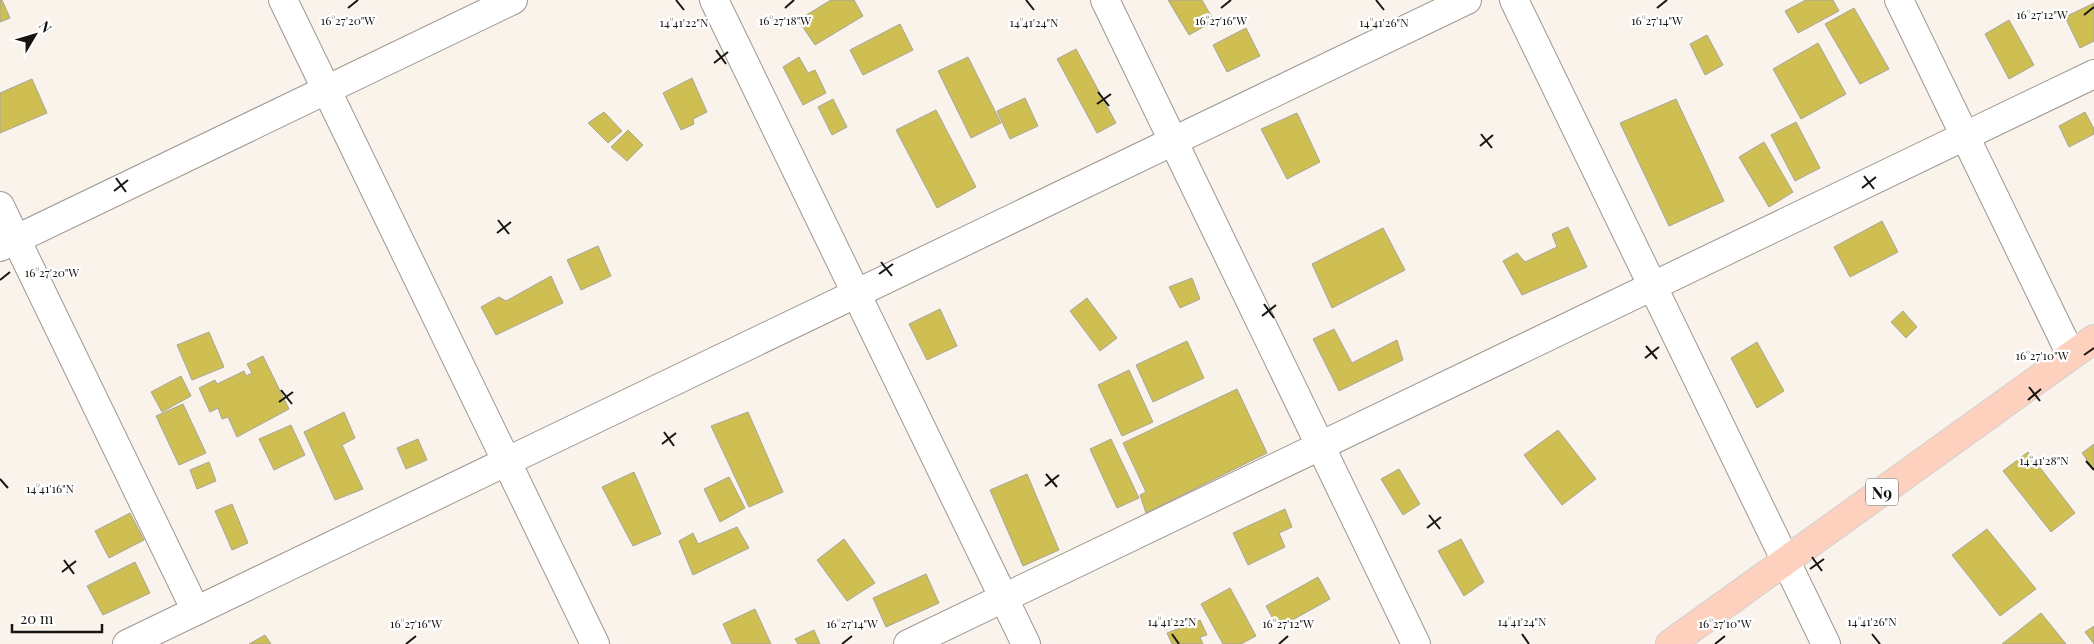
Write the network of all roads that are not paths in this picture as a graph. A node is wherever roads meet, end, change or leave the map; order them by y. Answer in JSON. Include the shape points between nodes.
{"nodes":[{"id":1,"x":283,"y":0,"type":"edge"},
{"id":2,"x":513,"y":0,"type":"edge"},
{"id":3,"x":714,"y":0,"type":"edge"},
{"id":4,"x":1105,"y":0,"type":"edge"},
{"id":5,"x":1468,"y":0,"type":"edge"},
{"id":6,"x":1514,"y":0,"type":"edge"},
{"id":7,"x":1899,"y":0,"type":"edge"},
{"id":8,"x":2094,"y":74,"type":"edge"},
{"id":9,"x":326,"y":90,"type":"junction"},
{"id":10,"x":1965,"y":136,"type":"junction"},
{"id":11,"x":1173,"y":141,"type":"junction"},
{"id":12,"x":0,"y":206,"type":"edge"},
{"id":13,"x":8,"y":243,"type":"edge"},
{"id":14,"x":1653,"y":286,"type":"junction"},
{"id":15,"x":856,"y":294,"type":"junction"},
{"id":16,"x":2094,"y":339,"type":"edge"},
{"id":17,"x":2071,"y":355,"type":"junction"},
{"id":18,"x":1320,"y":446,"type":"junction"},
{"id":19,"x":507,"y":462,"type":"junction"},
{"id":20,"x":1786,"y":561,"type":"junction"},
{"id":21,"x":1003,"y":598,"type":"junction"},
{"id":22,"x":196,"y":611,"type":"junction"},
{"id":23,"x":127,"y":644,"type":"edge"},
{"id":24,"x":595,"y":644,"type":"edge"},
{"id":25,"x":908,"y":644,"type":"edge"},
{"id":26,"x":1026,"y":644,"type":"edge"},
{"id":27,"x":1416,"y":644,"type":"edge"},
{"id":28,"x":1670,"y":644,"type":"edge"},
{"id":29,"x":1826,"y":644,"type":"edge"}],
"edges":[{"from":1,"to":9,"type":"street"},
{"from":2,"to":9,"type":"street"},
{"from":3,"to":15,"type":"street"},
{"from":4,"to":11,"type":"street"},
{"from":5,"to":11,"type":"street"},
{"from":6,"to":14,"type":"street"},
{"from":7,"to":10,"type":"street"},
{"from":8,"to":10,"type":"street"},
{"from":9,"to":13,"type":"street"},
{"from":9,"to":19,"type":"street"},
{"from":10,"to":14,"type":"street"},
{"from":10,"to":17,"type":"street"},
{"from":11,"to":15,"type":"street"},
{"from":11,"to":18,"type":"street"},
{"from":12,"to":13,"type":"street"},
{"from":13,"to":22,"type":"street"},
{"from":14,"to":18,"type":"street"},
{"from":14,"to":20,"type":"street"},
{"from":15,"to":19,"type":"street"},
{"from":15,"to":21,"type":"street"},
{"from":16,"to":17,"type":"main road","number":"N9"},
{"from":17,"to":20,"type":"main road","number":"N9"},
{"from":18,"to":21,"type":"street"},
{"from":18,"to":27,"type":"street"},
{"from":19,"to":22,"type":"street"},
{"from":19,"to":24,"type":"street"},
{"from":20,"to":28,"type":"main road","number":"N9"},
{"from":20,"to":29,"type":"street"},
{"from":21,"to":25,"type":"street"},
{"from":21,"to":26,"type":"street"},
{"from":22,"to":23,"type":"street"}]}
